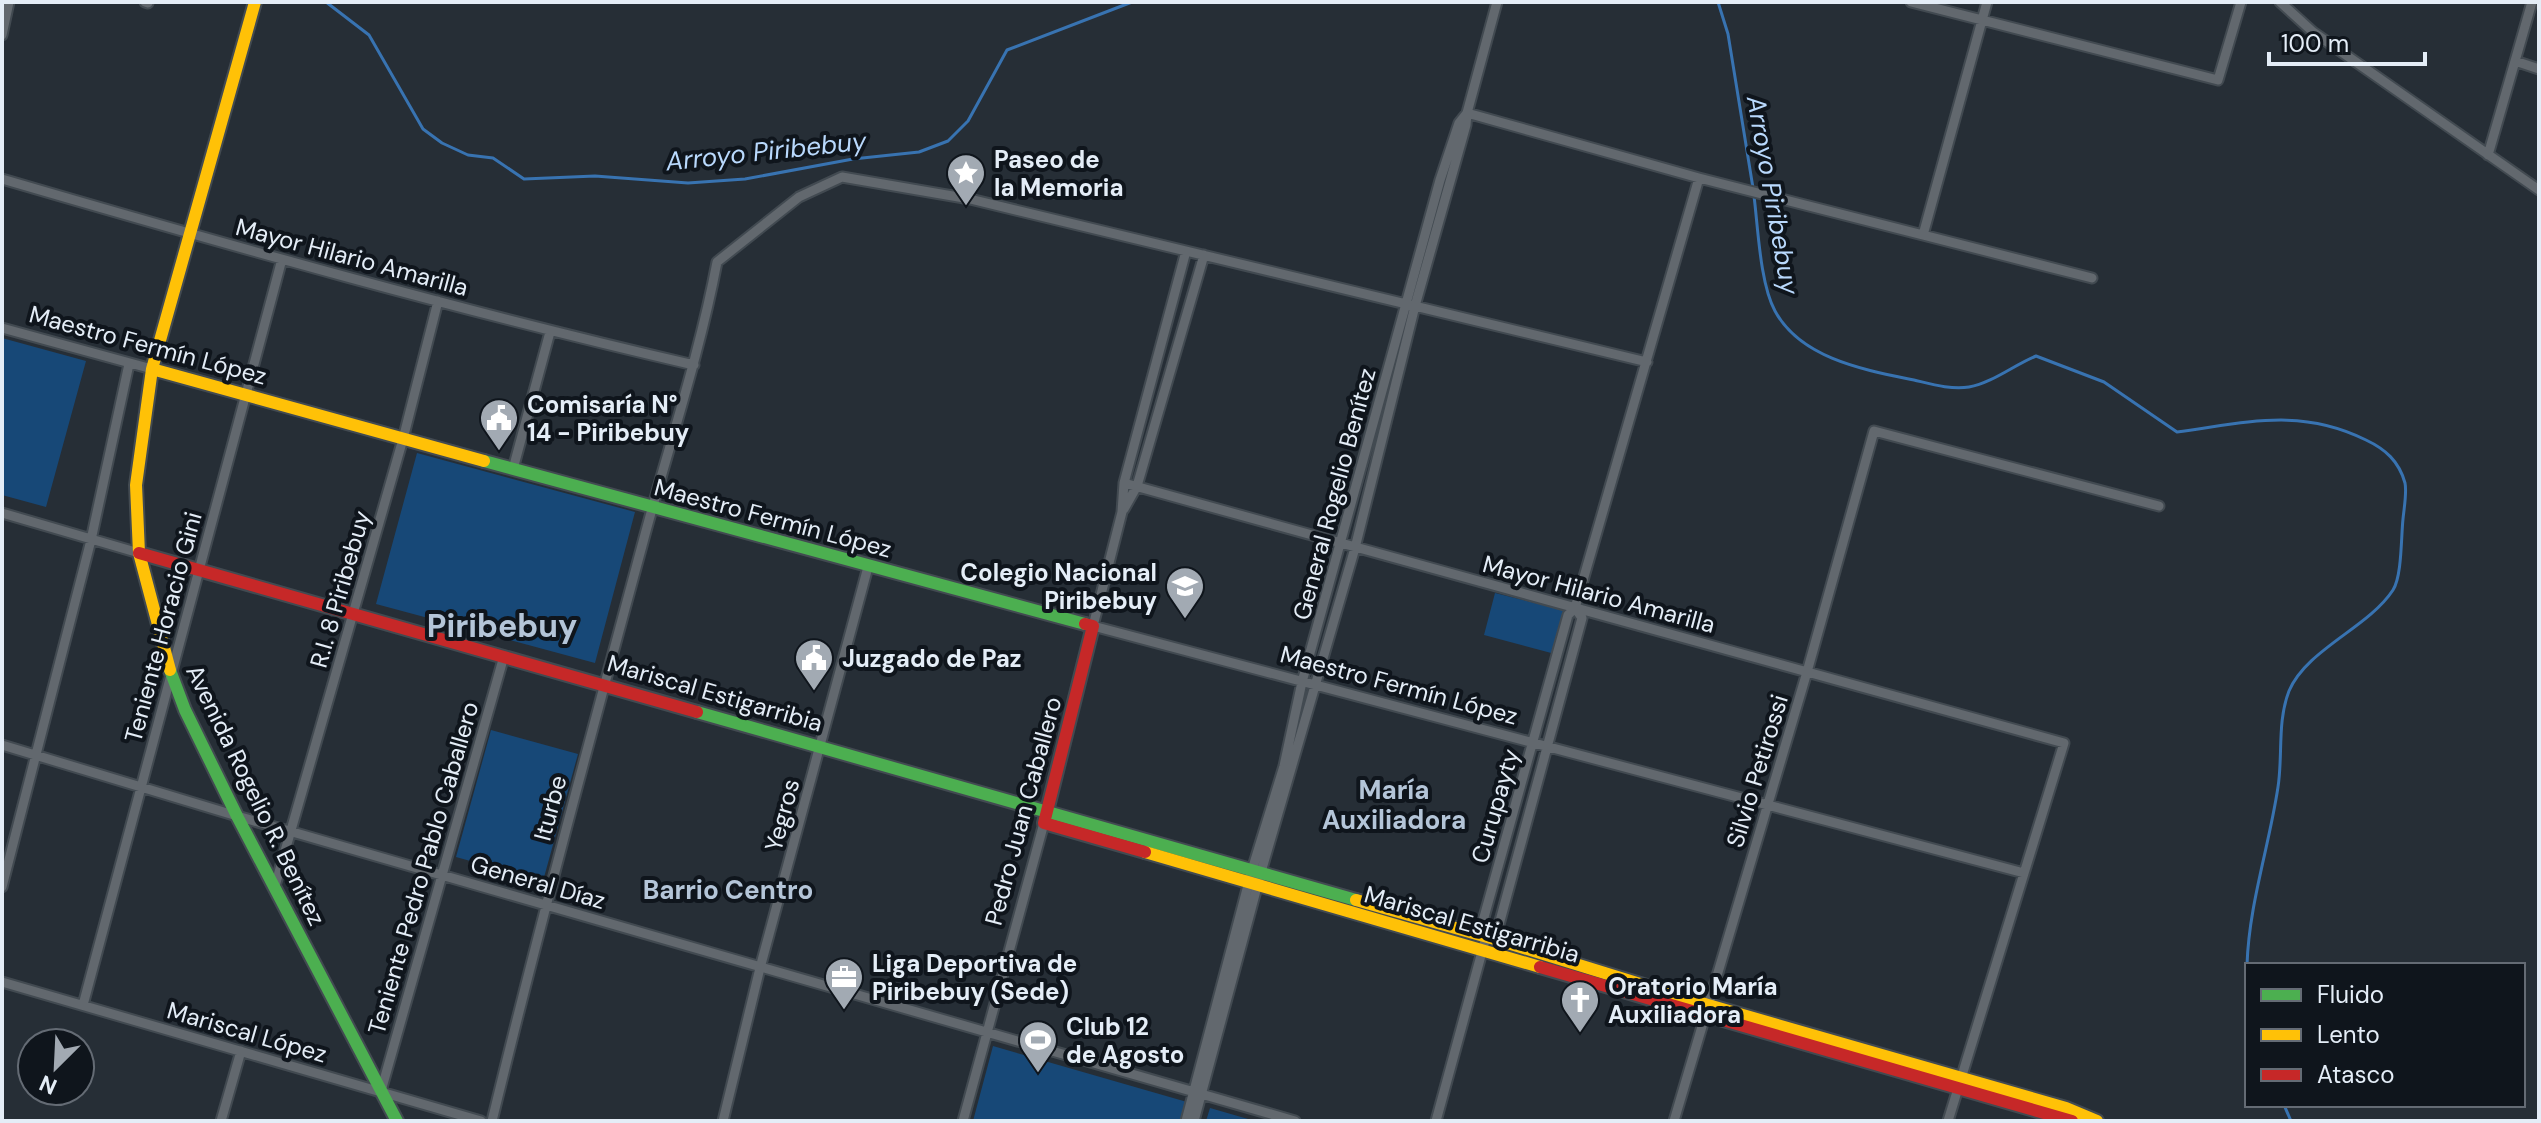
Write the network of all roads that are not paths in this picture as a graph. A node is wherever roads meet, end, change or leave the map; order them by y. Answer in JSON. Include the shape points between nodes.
{"nodes":[{"id":1,"x":9,"y":2,"type":"edge"},
{"id":2,"x":1497,"y":2,"type":"edge"},
{"id":3,"x":1911,"y":2,"type":"edge"},
{"id":4,"x":1987,"y":2,"type":"edge"},
{"id":5,"x":2241,"y":2,"type":"edge"},
{"id":6,"x":2280,"y":2,"type":"edge"},
{"id":7,"x":2532,"y":2,"type":"edge"},
{"id":8,"x":254,"y":4,"type":"edge"},
{"id":9,"x":1983,"y":19,"type":"junction"},
{"id":10,"x":2,"y":35,"type":"edge"},
{"id":11,"x":2515,"y":61,"type":"junction"},
{"id":12,"x":2539,"y":69,"type":"edge"},
{"id":13,"x":1467,"y":113,"type":"junction"},
{"id":14,"x":2488,"y":155,"type":"junction"},
{"id":15,"x":1699,"y":178,"type":"junction"},
{"id":16,"x":2,"y":179,"type":"edge"},
{"id":17,"x":2539,"y":190,"type":"edge"},
{"id":18,"x":191,"y":235,"type":"junction"},
{"id":19,"x":1923,"y":235,"type":"junction"},
{"id":20,"x":1186,"y":251,"type":"junction"},
{"id":21,"x":1204,"y":255,"type":"junction"},
{"id":22,"x":282,"y":259,"type":"junction"},
{"id":23,"x":2092,"y":278,"type":"dead end"},
{"id":24,"x":438,"y":301,"type":"junction"},
{"id":25,"x":1411,"y":305,"type":"junction"},
{"id":26,"x":2,"y":328,"type":"edge"},
{"id":27,"x":550,"y":332,"type":"junction"},
{"id":28,"x":1647,"y":362,"type":"junction"},
{"id":29,"x":129,"y":364,"type":"junction"},
{"id":30,"x":694,"y":365,"type":"junction"},
{"id":31,"x":152,"y":369,"type":"junction"},
{"id":32,"x":245,"y":394,"type":"junction"},
{"id":33,"x":403,"y":439,"type":"junction"},
{"id":34,"x":513,"y":469,"type":"junction"},
{"id":35,"x":1124,"y":483,"type":"junction"},
{"id":36,"x":1137,"y":486,"type":"junction"},
{"id":37,"x":2159,"y":506,"type":"dead end"},
{"id":38,"x":652,"y":507,"type":"junction"},
{"id":39,"x":1122,"y":512,"type":"junction"},
{"id":40,"x":2,"y":513,"type":"edge"},
{"id":41,"x":91,"y":540,"type":"junction"},
{"id":42,"x":1342,"y":545,"type":"junction"},
{"id":43,"x":1355,"y":548,"type":"junction"},
{"id":44,"x":139,"y":553,"type":"junction"},
{"id":45,"x":868,"y":567,"type":"junction"},
{"id":46,"x":199,"y":570,"type":"junction"},
{"id":47,"x":1575,"y":608,"type":"junction"},
{"id":48,"x":354,"y":613,"type":"junction"},
{"id":49,"x":1093,"y":626,"type":"junction"},
{"id":50,"x":504,"y":656,"type":"junction"},
{"id":51,"x":1807,"y":672,"type":"junction"},
{"id":52,"x":171,"y":676,"type":"junction"},
{"id":53,"x":1302,"y":682,"type":"junction"},
{"id":54,"x":605,"y":684,"type":"junction"},
{"id":55,"x":1314,"y":686,"type":"junction"},
{"id":56,"x":1533,"y":744,"type":"junction"},
{"id":57,"x":2,"y":745,"type":"edge"},
{"id":58,"x":822,"y":746,"type":"junction"},
{"id":59,"x":1547,"y":748,"type":"junction"},
{"id":60,"x":34,"y":755,"type":"junction"},
{"id":61,"x":141,"y":787,"type":"junction"},
{"id":62,"x":1767,"y":806,"type":"junction"},
{"id":63,"x":237,"y":816,"type":"junction"},
{"id":64,"x":1046,"y":817,"type":"junction"},
{"id":65,"x":291,"y":832,"type":"junction"},
{"id":66,"x":2024,"y":873,"type":"junction"},
{"id":67,"x":442,"y":875,"type":"junction"},
{"id":68,"x":1255,"y":877,"type":"junction"},
{"id":69,"x":275,"y":886,"type":"junction"},
{"id":70,"x":2,"y":887,"type":"edge"},
{"id":71,"x":545,"y":905,"type":"junction"},
{"id":72,"x":1484,"y":943,"type":"junction"},
{"id":73,"x":760,"y":968,"type":"junction"},
{"id":74,"x":2,"y":982,"type":"edge"},
{"id":75,"x":83,"y":1005,"type":"junction"},
{"id":76,"x":1706,"y":1010,"type":"junction"},
{"id":77,"x":988,"y":1033,"type":"junction"},
{"id":78,"x":241,"y":1051,"type":"junction"},
{"id":79,"x":1959,"y":1082,"type":"junction"},
{"id":80,"x":381,"y":1091,"type":"junction"},
{"id":81,"x":1198,"y":1093,"type":"junction"},
{"id":82,"x":221,"y":1121,"type":"edge"},
{"id":83,"x":397,"y":1121,"type":"edge"},
{"id":84,"x":481,"y":1121,"type":"edge"},
{"id":85,"x":492,"y":1121,"type":"edge"},
{"id":86,"x":723,"y":1121,"type":"edge"},
{"id":87,"x":963,"y":1121,"type":"edge"},
{"id":88,"x":1186,"y":1121,"type":"edge"},
{"id":89,"x":1194,"y":1121,"type":"edge"},
{"id":90,"x":1295,"y":1121,"type":"edge"},
{"id":91,"x":1436,"y":1121,"type":"edge"},
{"id":92,"x":1674,"y":1121,"type":"edge"},
{"id":93,"x":1948,"y":1121,"type":"edge"},
{"id":94,"x":2072,"y":1121,"type":"edge"},
{"id":95,"x":2097,"y":1121,"type":"edge"}],
"edges":[{"from":1,"to":10,"type":"street"},
{"from":2,"to":13,"type":"street","name":"General Rogelio Benítez"},
{"from":3,"to":9,"type":"street"},
{"from":4,"to":9,"type":"street"},
{"from":5,"to":9,"type":"street","via":[[2218,80]]},
{"from":6,"to":14,"type":"street","via":[[2313,32]]},
{"from":7,"to":11,"type":"street"},
{"from":8,"to":18,"type":"street","name":"Avenida Rogelio R. Benítez"},
{"from":9,"to":19,"type":"street"},
{"from":11,"to":12,"type":"street"},
{"from":11,"to":14,"type":"street"},
{"from":13,"to":15,"type":"street"},
{"from":13,"to":25,"type":"street","name":"General Rogelio Benítez"},
{"from":14,"to":17,"type":"street"},
{"from":15,"to":19,"type":"street"},
{"from":15,"to":28,"type":"street"},
{"from":16,"to":18,"type":"street","name":"Mayor Hilario Amarilla"},
{"from":18,"to":22,"type":"street","name":"Mayor Hilario Amarilla"},
{"from":18,"to":31,"type":"street","name":"Avenida Rogelio R. Benítez"},
{"from":19,"to":23,"type":"street"},
{"from":20,"to":21,"type":"street","name":"Iturbe"},
{"from":20,"to":30,"type":"street","name":"Iturbe","via":[[970,199],[842,177],[799,197],[717,262]]},
{"from":20,"to":35,"type":"street"},
{"from":21,"to":25,"type":"street","name":"Iturbe"},
{"from":21,"to":36,"type":"street"},
{"from":22,"to":24,"type":"street","name":"Mayor Hilario Amarilla"},
{"from":22,"to":32,"type":"street","name":"Teniente Horacio Gini"},
{"from":24,"to":27,"type":"street","name":"Mayor Hilario Amarilla"},
{"from":24,"to":33,"type":"street","name":"R.I. 8 Piribebuy"},
{"from":25,"to":28,"type":"street","name":"Iturbe"},
{"from":25,"to":42,"type":"street","name":"General Rogelio Benítez"},
{"from":25,"to":43,"type":"street","name":"General Rogelio Benítez"},
{"from":26,"to":29,"type":"street","name":"Maestro Fermín López"},
{"from":27,"to":30,"type":"street","name":"Mayor Hilario Amarilla"},
{"from":27,"to":34,"type":"street"},
{"from":28,"to":47,"type":"street"},
{"from":29,"to":31,"type":"street","name":"Maestro Fermín López"},
{"from":29,"to":41,"type":"street"},
{"from":30,"to":38,"type":"street","name":"Iturbe"},
{"from":31,"to":32,"type":"street","name":"Maestro Fermín López"},
{"from":31,"to":44,"type":"street","name":"Avenida Rogelio R. Benítez","via":[[136,485]]},
{"from":32,"to":33,"type":"street","name":"Maestro Fermín López"},
{"from":32,"to":46,"type":"street","name":"Teniente Horacio Gini"},
{"from":33,"to":34,"type":"street","name":"Maestro Fermín López"},
{"from":33,"to":48,"type":"street","name":"R.I. 8 Piribebuy"},
{"from":34,"to":38,"type":"street","name":"Maestro Fermín López"},
{"from":35,"to":36,"type":"street","name":"Mayor Hilario Amarilla"},
{"from":35,"to":39,"type":"street"},
{"from":36,"to":39,"type":"street"},
{"from":36,"to":42,"type":"street","name":"Mayor Hilario Amarilla"},
{"from":37,"to":51,"type":"street","name":"Silvio Petirossi","via":[[1874,431]]},
{"from":38,"to":45,"type":"street","name":"Maestro Fermín López"},
{"from":38,"to":54,"type":"street","name":"Iturbe"},
{"from":39,"to":49,"type":"street","name":"Pedro Juan Caballero"},
{"from":40,"to":41,"type":"street","name":"Mariscal Estigarribia"},
{"from":41,"to":44,"type":"street","name":"Mariscal Estigarribia"},
{"from":41,"to":60,"type":"street"},
{"from":42,"to":43,"type":"street","name":"Mayor Hilario Amarilla"},
{"from":42,"to":53,"type":"street","name":"General Rogelio Benítez"},
{"from":43,"to":47,"type":"street","name":"Mayor Hilario Amarilla"},
{"from":43,"to":55,"type":"street","name":"General Rogelio Benítez"},
{"from":44,"to":46,"type":"street","name":"Mariscal Estigarribia"},
{"from":44,"to":52,"type":"street","name":"Avenida Rogelio R. Benítez"},
{"from":45,"to":49,"type":"street","name":"Maestro Fermín López"},
{"from":45,"to":58,"type":"street","name":"Yegros"},
{"from":46,"to":48,"type":"street","name":"Mariscal Estigarribia"},
{"from":46,"to":52,"type":"street","name":"Teniente Horacio Gini"},
{"from":47,"to":51,"type":"street","name":"Mayor Hilario Amarilla"},
{"from":47,"to":56,"type":"street","name":"Curupayty","via":[[1568,615]]},
{"from":47,"to":59,"type":"street","name":"Curupayty","via":[[1582,618]]},
{"from":48,"to":50,"type":"street","name":"Mariscal Estigarribia"},
{"from":48,"to":65,"type":"street","name":"R.I. 8 Piribebuy"},
{"from":49,"to":53,"type":"street","name":"Maestro Fermín López"},
{"from":49,"to":64,"type":"street","name":"Pedro Juan Caballero"},
{"from":50,"to":54,"type":"street","name":"Mariscal Estigarribia"},
{"from":50,"to":67,"type":"street","name":"Teniente Pedro Pablo Caballero"},
{"from":51,"to":62,"type":"street","name":"Silvio Petirossi"},
{"from":51,"to":66,"type":"street","name":"Mayor Hilario Amarilla","via":[[2064,743]]},
{"from":52,"to":61,"type":"street","name":"Teniente Horacio Gini"},
{"from":52,"to":63,"type":"street","name":"Avenida Rogelio R. Benítez"},
{"from":53,"to":55,"type":"street","name":"Maestro Fermín López"},
{"from":53,"to":68,"type":"street","name":"General Rogelio Benítez"},
{"from":54,"to":58,"type":"street","name":"Mariscal Estigarribia"},
{"from":54,"to":71,"type":"street","name":"Iturbe"},
{"from":55,"to":56,"type":"street","name":"Maestro Fermín López"},
{"from":55,"to":68,"type":"street","name":"General Rogelio Benítez"},
{"from":56,"to":59,"type":"street","name":"Maestro Fermín López"},
{"from":56,"to":72,"type":"street","name":"Curupayty","via":[[1481,928]]},
{"from":57,"to":60,"type":"street","name":"General Díaz"},
{"from":58,"to":64,"type":"street","name":"Mariscal Estigarribia"},
{"from":58,"to":73,"type":"street","name":"Yegros"},
{"from":59,"to":62,"type":"street","name":"Maestro Fermín López"},
{"from":59,"to":72,"type":"street","name":"Curupayty","via":[[1497,932]]},
{"from":60,"to":61,"type":"street","name":"General Díaz"},
{"from":60,"to":70,"type":"street"},
{"from":61,"to":63,"type":"street","name":"General Díaz"},
{"from":61,"to":75,"type":"street","name":"Teniente Horacio Gini"},
{"from":62,"to":66,"type":"street","name":"Maestro Fermín López"},
{"from":62,"to":76,"type":"street","name":"Silvio Petirossi"},
{"from":63,"to":65,"type":"street","name":"General Díaz"},
{"from":63,"to":69,"type":"street","name":"Avenida Rogelio R. Benítez"},
{"from":64,"to":68,"type":"street","name":"Mariscal Estigarribia"},
{"from":64,"to":77,"type":"street","name":"Pedro Juan Caballero"},
{"from":65,"to":67,"type":"street","name":"General Díaz"},
{"from":65,"to":69,"type":"street","name":"R.I. 8 Piribebuy"},
{"from":66,"to":79,"type":"street"},
{"from":67,"to":71,"type":"street","name":"General Díaz"},
{"from":67,"to":80,"type":"street","name":"Teniente Pedro Pablo Caballero"},
{"from":68,"to":72,"type":"street","name":"Mariscal Estigarribia"},
{"from":68,"to":81,"type":"street","name":"General Rogelio Benítez"},
{"from":69,"to":80,"type":"street","name":"Avenida Rogelio R. Benítez"},
{"from":71,"to":73,"type":"street","name":"General Díaz"},
{"from":71,"to":85,"type":"street","name":"Iturbe"},
{"from":72,"to":76,"type":"street","name":"Mariscal Estigarribia"},
{"from":72,"to":91,"type":"street","name":"Curupayty"},
{"from":73,"to":77,"type":"street","name":"General Díaz"},
{"from":73,"to":86,"type":"street","name":"Yegros"},
{"from":74,"to":75,"type":"street","name":"Mariscal López"},
{"from":75,"to":78,"type":"street","name":"Mariscal López"},
{"from":76,"to":79,"type":"street","name":"Mariscal Estigarribia"},
{"from":76,"to":92,"type":"street","name":"Silvio Petirossi"},
{"from":77,"to":81,"type":"street","name":"General Díaz"},
{"from":77,"to":87,"type":"street","name":"Pedro Juan Caballero"},
{"from":78,"to":80,"type":"street","name":"Mariscal López"},
{"from":78,"to":82,"type":"street"},
{"from":79,"to":93,"type":"street"},
{"from":79,"to":94,"type":"street"},
{"from":79,"to":95,"type":"street","via":[[2066,1108]]},
{"from":80,"to":83,"type":"street","name":"Avenida Rogelio R. Benítez"},
{"from":80,"to":84,"type":"street","name":"Mariscal López"},
{"from":81,"to":88,"type":"street","name":"General Rogelio Benítez"},
{"from":81,"to":89,"type":"street","name":"General Rogelio Benítez"},
{"from":81,"to":90,"type":"street","name":"General Díaz"}]}
